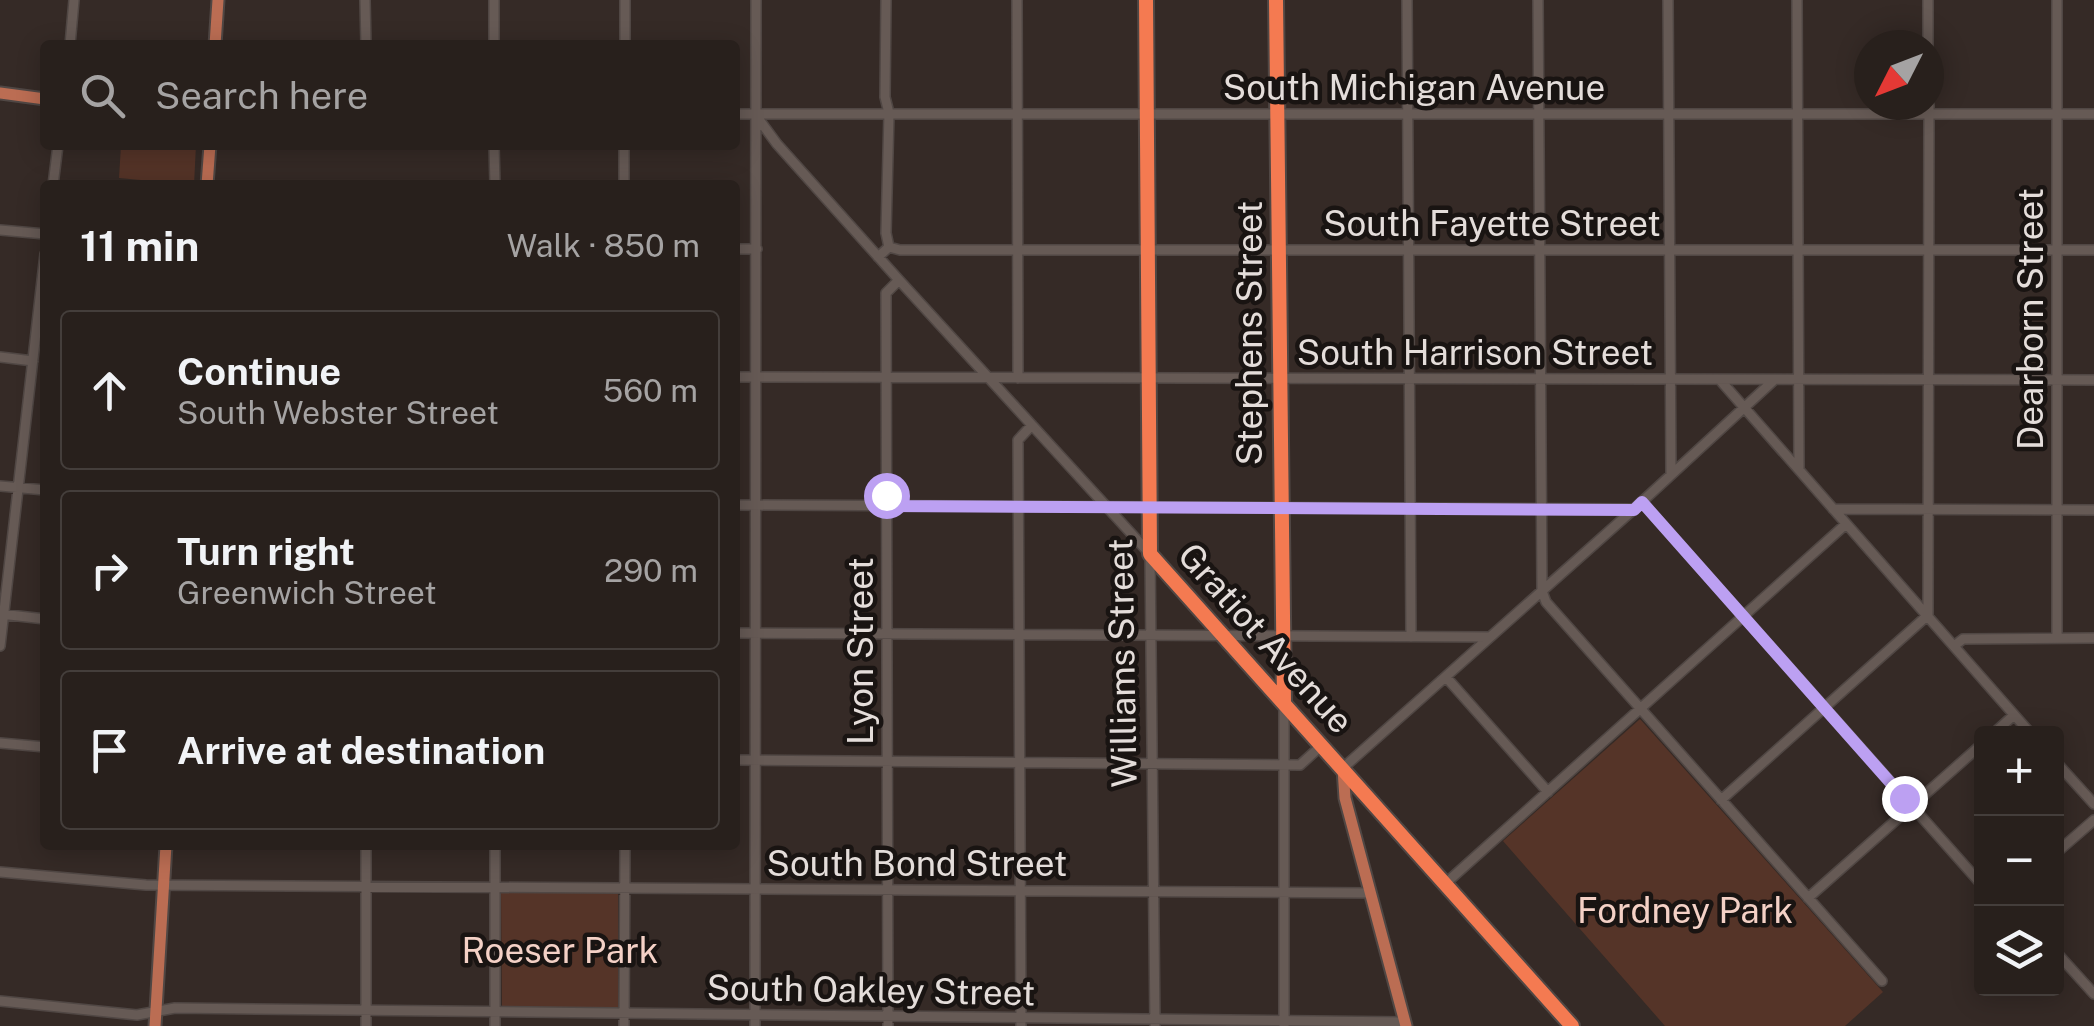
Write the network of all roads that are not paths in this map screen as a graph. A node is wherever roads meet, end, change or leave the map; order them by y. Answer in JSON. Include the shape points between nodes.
{"nodes":[{"id":1,"x":74,"y":0,"type":"edge"},
{"id":2,"x":218,"y":0,"type":"edge"},
{"id":3,"x":365,"y":0,"type":"edge"},
{"id":4,"x":494,"y":0,"type":"edge"},
{"id":5,"x":624,"y":0,"type":"edge"},
{"id":6,"x":756,"y":0,"type":"edge"},
{"id":7,"x":886,"y":0,"type":"edge"},
{"id":8,"x":1017,"y":0,"type":"edge"},
{"id":9,"x":1146,"y":0,"type":"edge"},
{"id":10,"x":1276,"y":0,"type":"edge"},
{"id":11,"x":1407,"y":0,"type":"edge"},
{"id":12,"x":1538,"y":0,"type":"edge"},
{"id":13,"x":1668,"y":0,"type":"edge"},
{"id":14,"x":1797,"y":0,"type":"edge"},
{"id":15,"x":1928,"y":0,"type":"edge"},
{"id":16,"x":2057,"y":0,"type":"edge"},
{"id":17,"x":1928,"y":30,"type":"edge"},
{"id":18,"x":70,"y":40,"type":"edge"},
{"id":19,"x":215,"y":40,"type":"edge"},
{"id":20,"x":366,"y":40,"type":"edge"},
{"id":21,"x":494,"y":40,"type":"edge"},
{"id":22,"x":624,"y":40,"type":"edge"},
{"id":23,"x":0,"y":93,"type":"edge"},
{"id":24,"x":40,"y":98,"type":"edge"},
{"id":25,"x":1944,"y":110,"type":"edge"},
{"id":26,"x":1854,"y":112,"type":"edge"},
{"id":27,"x":889,"y":113,"type":"junction"},
{"id":28,"x":1016,"y":113,"type":"junction"},
{"id":29,"x":740,"y":114,"type":"edge"},
{"id":30,"x":755,"y":114,"type":"junction"},
{"id":31,"x":1277,"y":114,"type":"junction"},
{"id":32,"x":1408,"y":114,"type":"junction"},
{"id":33,"x":1537,"y":114,"type":"junction"},
{"id":34,"x":1669,"y":114,"type":"junction"},
{"id":35,"x":1798,"y":114,"type":"junction"},
{"id":36,"x":2058,"y":114,"type":"junction"},
{"id":37,"x":2094,"y":114,"type":"edge"},
{"id":38,"x":1148,"y":115,"type":"junction"},
{"id":39,"x":1929,"y":120,"type":"edge"},
{"id":40,"x":58,"y":150,"type":"edge"},
{"id":41,"x":210,"y":150,"type":"edge"},
{"id":42,"x":494,"y":150,"type":"edge"},
{"id":43,"x":624,"y":150,"type":"edge"},
{"id":44,"x":54,"y":180,"type":"edge"},
{"id":45,"x":208,"y":180,"type":"edge"},
{"id":46,"x":495,"y":180,"type":"edge"},
{"id":47,"x":624,"y":180,"type":"edge"},
{"id":48,"x":0,"y":230,"type":"edge"},
{"id":49,"x":40,"y":234,"type":"edge"},
{"id":50,"x":890,"y":247,"type":"junction"},
{"id":51,"x":740,"y":249,"type":"edge"},
{"id":52,"x":757,"y":249,"type":"junction"},
{"id":53,"x":1016,"y":250,"type":"junction"},
{"id":54,"x":1148,"y":250,"type":"junction"},
{"id":55,"x":1278,"y":250,"type":"junction"},
{"id":56,"x":1408,"y":250,"type":"junction"},
{"id":57,"x":1670,"y":250,"type":"junction"},
{"id":58,"x":1799,"y":250,"type":"junction"},
{"id":59,"x":2058,"y":250,"type":"junction"},
{"id":60,"x":2094,"y":250,"type":"edge"},
{"id":61,"x":1538,"y":251,"type":"junction"},
{"id":62,"x":1929,"y":251,"type":"junction"},
{"id":63,"x":878,"y":257,"type":"junction"},
{"id":64,"x":899,"y":280,"type":"junction"},
{"id":65,"x":40,"y":299,"type":"edge"},
{"id":66,"x":0,"y":357,"type":"edge"},
{"id":67,"x":33,"y":361,"type":"junction"},
{"id":68,"x":740,"y":377,"type":"edge"},
{"id":69,"x":755,"y":377,"type":"junction"},
{"id":70,"x":886,"y":378,"type":"junction"},
{"id":71,"x":1018,"y":378,"type":"junction"},
{"id":72,"x":1149,"y":378,"type":"junction"},
{"id":73,"x":1279,"y":378,"type":"junction"},
{"id":74,"x":989,"y":379,"type":"junction"},
{"id":75,"x":1410,"y":380,"type":"junction"},
{"id":76,"x":1539,"y":380,"type":"junction"},
{"id":77,"x":1669,"y":380,"type":"junction"},
{"id":78,"x":1720,"y":380,"type":"junction"},
{"id":79,"x":2058,"y":380,"type":"junction"},
{"id":80,"x":2094,"y":380,"type":"edge"},
{"id":81,"x":1773,"y":381,"type":"junction"},
{"id":82,"x":1799,"y":381,"type":"junction"},
{"id":83,"x":1928,"y":381,"type":"junction"},
{"id":84,"x":1745,"y":408,"type":"junction"},
{"id":85,"x":1032,"y":425,"type":"junction"},
{"id":86,"x":1799,"y":470,"type":"junction"},
{"id":87,"x":1671,"y":474,"type":"junction"},
{"id":88,"x":0,"y":486,"type":"edge"},
{"id":89,"x":18,"y":488,"type":"junction"},
{"id":90,"x":40,"y":490,"type":"edge"},
{"id":91,"x":1019,"y":505,"type":"junction"},
{"id":92,"x":740,"y":506,"type":"edge"},
{"id":93,"x":756,"y":506,"type":"junction"},
{"id":94,"x":886,"y":506,"type":"junction"},
{"id":95,"x":1150,"y":506,"type":"junction"},
{"id":96,"x":1280,"y":506,"type":"junction"},
{"id":97,"x":1638,"y":506,"type":"junction"},
{"id":98,"x":1106,"y":507,"type":"junction"},
{"id":99,"x":1410,"y":508,"type":"junction"},
{"id":100,"x":1541,"y":509,"type":"junction"},
{"id":101,"x":1833,"y":509,"type":"junction"},
{"id":102,"x":1928,"y":509,"type":"junction"},
{"id":103,"x":2058,"y":510,"type":"junction"},
{"id":104,"x":2094,"y":510,"type":"edge"},
{"id":105,"x":1846,"y":524,"type":"junction"},
{"id":106,"x":1150,"y":554,"type":"junction"},
{"id":107,"x":1542,"y":591,"type":"junction"},
{"id":108,"x":2,"y":614,"type":"edge"},
{"id":109,"x":1928,"y":615,"type":"junction"},
{"id":110,"x":1743,"y":616,"type":"junction"},
{"id":111,"x":40,"y":618,"type":"edge"},
{"id":112,"x":740,"y":633,"type":"edge"},
{"id":113,"x":756,"y":633,"type":"junction"},
{"id":114,"x":886,"y":633,"type":"junction"},
{"id":115,"x":1020,"y":634,"type":"junction"},
{"id":116,"x":1222,"y":634,"type":"junction"},
{"id":117,"x":1152,"y":635,"type":"junction"},
{"id":118,"x":1281,"y":635,"type":"junction"},
{"id":119,"x":1489,"y":636,"type":"junction"},
{"id":120,"x":1412,"y":637,"type":"junction"},
{"id":121,"x":2058,"y":638,"type":"junction"},
{"id":122,"x":2094,"y":638,"type":"edge"},
{"id":123,"x":0,"y":646,"type":"edge"},
{"id":124,"x":1954,"y":646,"type":"junction"},
{"id":125,"x":1446,"y":676,"type":"junction"},
{"id":126,"x":1284,"y":704,"type":"junction"},
{"id":127,"x":1642,"y":709,"type":"junction"},
{"id":128,"x":1824,"y":709,"type":"junction"},
{"id":129,"x":2014,"y":715,"type":"junction"},
{"id":130,"x":2002,"y":726,"type":"edge"},
{"id":131,"x":2024,"y":726,"type":"edge"},
{"id":132,"x":0,"y":743,"type":"edge"},
{"id":133,"x":1322,"y":745,"type":"junction"},
{"id":134,"x":40,"y":747,"type":"edge"},
{"id":135,"x":1974,"y":751,"type":"edge"},
{"id":136,"x":740,"y":760,"type":"edge"},
{"id":137,"x":756,"y":760,"type":"junction"},
{"id":138,"x":888,"y":762,"type":"junction"},
{"id":139,"x":1020,"y":762,"type":"junction"},
{"id":140,"x":1282,"y":763,"type":"junction"},
{"id":141,"x":1153,"y":764,"type":"junction"},
{"id":142,"x":1343,"y":768,"type":"junction"},
{"id":143,"x":2064,"y":771,"type":"edge"},
{"id":144,"x":1548,"y":792,"type":"junction"},
{"id":145,"x":1721,"y":800,"type":"junction"},
{"id":146,"x":2094,"y":804,"type":"edge"},
{"id":147,"x":1912,"y":806,"type":"junction"},
{"id":148,"x":2094,"y":820,"type":"edge"},
{"id":149,"x":2064,"y":847,"type":"edge"},
{"id":150,"x":166,"y":850,"type":"edge"},
{"id":151,"x":366,"y":850,"type":"edge"},
{"id":152,"x":496,"y":850,"type":"edge"},
{"id":153,"x":624,"y":850,"type":"edge"},
{"id":154,"x":0,"y":872,"type":"edge"},
{"id":155,"x":1974,"y":876,"type":"edge"},
{"id":156,"x":1446,"y":883,"type":"junction"},
{"id":157,"x":164,"y":884,"type":"junction"},
{"id":158,"x":366,"y":884,"type":"junction"},
{"id":159,"x":496,"y":887,"type":"junction"},
{"id":160,"x":624,"y":887,"type":"junction"},
{"id":161,"x":756,"y":890,"type":"junction"},
{"id":162,"x":888,"y":891,"type":"junction"},
{"id":163,"x":1021,"y":892,"type":"junction"},
{"id":164,"x":1155,"y":892,"type":"junction"},
{"id":165,"x":1370,"y":893,"type":"junction"},
{"id":166,"x":1283,"y":894,"type":"junction"},
{"id":167,"x":1808,"y":898,"type":"junction"},
{"id":168,"x":2064,"y":961,"type":"edge"},
{"id":169,"x":1882,"y":981,"type":"dead end"},
{"id":170,"x":2094,"y":994,"type":"edge"},
{"id":171,"x":0,"y":1000,"type":"edge"},
{"id":172,"x":366,"y":1012,"type":"junction"},
{"id":173,"x":495,"y":1013,"type":"junction"},
{"id":174,"x":156,"y":1019,"type":"edge"},
{"id":175,"x":624,"y":1021,"type":"edge"},
{"id":176,"x":755,"y":1021,"type":"edge"},
{"id":177,"x":888,"y":1022,"type":"edge"},
{"id":178,"x":1021,"y":1023,"type":"edge"},
{"id":179,"x":1156,"y":1023,"type":"edge"},
{"id":180,"x":1284,"y":1024,"type":"edge"},
{"id":181,"x":1406,"y":1024,"type":"edge"},
{"id":182,"x":366,"y":1026,"type":"edge"},
{"id":183,"x":496,"y":1026,"type":"edge"},
{"id":184,"x":1572,"y":1026,"type":"edge"}],
"edges":[{"from":1,"to":18,"type":"street"},
{"from":2,"to":19,"type":"main road"},
{"from":3,"to":20,"type":"street"},
{"from":4,"to":21,"type":"street"},
{"from":5,"to":22,"type":"street"},
{"from":6,"to":30,"type":"street"},
{"from":7,"to":27,"type":"street"},
{"from":8,"to":28,"type":"street"},
{"from":9,"to":38,"type":"highway","name":"Williams Street"},
{"from":10,"to":31,"type":"highway","name":"Stephens Street"},
{"from":11,"to":32,"type":"street"},
{"from":12,"to":33,"type":"street"},
{"from":13,"to":34,"type":"street"},
{"from":14,"to":35,"type":"street"},
{"from":15,"to":17,"type":"street"},
{"from":16,"to":36,"type":"street","name":"Dearborn Street"},
{"from":23,"to":24,"type":"main road"},
{"from":25,"to":36,"type":"street","name":"South Michigan Avenue"},
{"from":26,"to":35,"type":"street","name":"South Michigan Avenue"},
{"from":27,"to":28,"type":"street","name":"South Michigan Avenue"},
{"from":27,"to":30,"type":"street","name":"South Michigan Avenue"},
{"from":27,"to":50,"type":"street"},
{"from":28,"to":38,"type":"street","name":"South Michigan Avenue"},
{"from":28,"to":53,"type":"street"},
{"from":29,"to":30,"type":"street","name":"South Michigan Avenue"},
{"from":30,"to":52,"type":"street"},
{"from":30,"to":63,"type":"street","name":"Gratiot Avenue"},
{"from":31,"to":32,"type":"street","name":"South Michigan Avenue"},
{"from":31,"to":38,"type":"street","name":"South Michigan Avenue"},
{"from":31,"to":55,"type":"highway","name":"Stephens Street"},
{"from":32,"to":33,"type":"street","name":"South Michigan Avenue"},
{"from":32,"to":56,"type":"street"},
{"from":33,"to":34,"type":"street","name":"South Michigan Avenue"},
{"from":33,"to":61,"type":"street"},
{"from":34,"to":35,"type":"street","name":"South Michigan Avenue"},
{"from":34,"to":57,"type":"street"},
{"from":35,"to":58,"type":"street"},
{"from":36,"to":37,"type":"street","name":"South Michigan Avenue"},
{"from":36,"to":59,"type":"street","name":"Dearborn Street"},
{"from":38,"to":54,"type":"highway","name":"Williams Street"},
{"from":39,"to":62,"type":"street"},
{"from":40,"to":44,"type":"street"},
{"from":41,"to":45,"type":"main road"},
{"from":42,"to":46,"type":"street"},
{"from":43,"to":47,"type":"street"},
{"from":48,"to":49,"type":"street"},
{"from":50,"to":53,"type":"street","name":"South Fayette Street"},
{"from":50,"to":63,"type":"street"},
{"from":51,"to":52,"type":"street"},
{"from":52,"to":69,"type":"street"},
{"from":53,"to":54,"type":"street","name":"South Fayette Street"},
{"from":53,"to":71,"type":"street"},
{"from":54,"to":55,"type":"street","name":"South Fayette Street"},
{"from":54,"to":72,"type":"highway","name":"Williams Street"},
{"from":55,"to":56,"type":"street","name":"South Fayette Street"},
{"from":55,"to":73,"type":"highway","name":"Stephens Street"},
{"from":56,"to":61,"type":"street","name":"South Fayette Street"},
{"from":56,"to":75,"type":"street"},
{"from":57,"to":58,"type":"street","name":"South Fayette Street"},
{"from":57,"to":61,"type":"street","name":"South Fayette Street"},
{"from":57,"to":77,"type":"street"},
{"from":58,"to":62,"type":"street","name":"South Fayette Street"},
{"from":58,"to":82,"type":"street"},
{"from":59,"to":60,"type":"street","name":"South Fayette Street"},
{"from":59,"to":62,"type":"street","name":"South Fayette Street"},
{"from":59,"to":79,"type":"street","name":"Dearborn Street"},
{"from":61,"to":76,"type":"street"},
{"from":62,"to":83,"type":"street"},
{"from":63,"to":64,"type":"street","name":"Gratiot Avenue"},
{"from":64,"to":70,"type":"street","name":"Lyon Street","via":[[886,293]]},
{"from":64,"to":74,"type":"street","name":"Gratiot Avenue"},
{"from":65,"to":67,"type":"street"},
{"from":66,"to":67,"type":"street"},
{"from":67,"to":89,"type":"street"},
{"from":68,"to":69,"type":"street","name":"South Harrison Street"},
{"from":69,"to":70,"type":"street","name":"South Harrison Street"},
{"from":69,"to":93,"type":"street"},
{"from":70,"to":74,"type":"street","name":"South Harrison Street"},
{"from":70,"to":94,"type":"street","name":"Lyon Street"},
{"from":71,"to":72,"type":"street","name":"South Harrison Street"},
{"from":71,"to":74,"type":"street","name":"South Harrison Street"},
{"from":72,"to":73,"type":"street","name":"South Harrison Street"},
{"from":72,"to":95,"type":"highway","name":"Williams Street"},
{"from":73,"to":75,"type":"street","name":"South Harrison Street"},
{"from":73,"to":96,"type":"highway","name":"Stephens Street"},
{"from":74,"to":85,"type":"street","name":"Gratiot Avenue"},
{"from":75,"to":76,"type":"street","name":"South Harrison Street"},
{"from":75,"to":99,"type":"street"},
{"from":76,"to":77,"type":"street","name":"South Harrison Street"},
{"from":76,"to":100,"type":"street"},
{"from":77,"to":78,"type":"street","name":"South Harrison Street"},
{"from":77,"to":87,"type":"street"},
{"from":78,"to":81,"type":"street","name":"South Harrison Street"},
{"from":78,"to":84,"type":"street"},
{"from":79,"to":80,"type":"street","name":"South Harrison Street"},
{"from":79,"to":83,"type":"street","name":"South Harrison Street"},
{"from":79,"to":103,"type":"street","name":"Dearborn Street"},
{"from":81,"to":82,"type":"street","name":"South Harrison Street"},
{"from":81,"to":84,"type":"street"},
{"from":82,"to":83,"type":"street","name":"South Harrison Street"},
{"from":82,"to":86,"type":"street"},
{"from":83,"to":102,"type":"street"},
{"from":84,"to":86,"type":"street"},
{"from":84,"to":87,"type":"street"},
{"from":85,"to":91,"type":"street","via":[[1018,440]]},
{"from":85,"to":98,"type":"street","name":"Gratiot Avenue"},
{"from":86,"to":101,"type":"street"},
{"from":87,"to":97,"type":"street"},
{"from":88,"to":89,"type":"street"},
{"from":89,"to":90,"type":"street"},
{"from":89,"to":108,"type":"street"},
{"from":91,"to":94,"type":"street"},
{"from":91,"to":98,"type":"street"},
{"from":91,"to":115,"type":"street"},
{"from":92,"to":93,"type":"street"},
{"from":93,"to":94,"type":"street"},
{"from":93,"to":113,"type":"street"},
{"from":94,"to":114,"type":"street","name":"Lyon Street"},
{"from":95,"to":96,"type":"street"},
{"from":95,"to":98,"type":"street"},
{"from":95,"to":106,"type":"highway","name":"Williams Street"},
{"from":96,"to":99,"type":"street"},
{"from":96,"to":118,"type":"highway","name":"Stephens Street"},
{"from":97,"to":100,"type":"street"},
{"from":97,"to":107,"type":"street"},
{"from":97,"to":110,"type":"street"},
{"from":98,"to":106,"type":"street","name":"Gratiot Avenue"},
{"from":99,"to":100,"type":"street"},
{"from":99,"to":120,"type":"street"},
{"from":100,"to":107,"type":"street"},
{"from":101,"to":102,"type":"street"},
{"from":101,"to":105,"type":"street"},
{"from":102,"to":103,"type":"street"},
{"from":102,"to":109,"type":"street"},
{"from":103,"to":104,"type":"street"},
{"from":103,"to":121,"type":"street","name":"Dearborn Street"},
{"from":105,"to":109,"type":"street"},
{"from":105,"to":110,"type":"street"},
{"from":106,"to":116,"type":"highway","name":"Gratiot Avenue"},
{"from":106,"to":117,"type":"street","name":"Williams Street"},
{"from":107,"to":119,"type":"street"},
{"from":107,"to":127,"type":"street"},
{"from":108,"to":111,"type":"street"},
{"from":108,"to":123,"type":"street"},
{"from":109,"to":124,"type":"street"},
{"from":109,"to":128,"type":"street"},
{"from":110,"to":127,"type":"street"},
{"from":110,"to":128,"type":"street"},
{"from":112,"to":113,"type":"street"},
{"from":113,"to":114,"type":"street"},
{"from":113,"to":137,"type":"street"},
{"from":114,"to":115,"type":"street"},
{"from":114,"to":138,"type":"street","name":"Lyon Street"},
{"from":115,"to":117,"type":"street"},
{"from":115,"to":139,"type":"street"},
{"from":116,"to":117,"type":"street"},
{"from":116,"to":118,"type":"street"},
{"from":116,"to":126,"type":"highway","name":"Gratiot Avenue"},
{"from":117,"to":141,"type":"street","name":"Williams Street"},
{"from":118,"to":120,"type":"street"},
{"from":118,"to":126,"type":"highway","name":"Stephens Street"},
{"from":119,"to":120,"type":"street"},
{"from":119,"to":125,"type":"street"},
{"from":121,"to":122,"type":"street"},
{"from":121,"to":124,"type":"street","via":[[1962,639]]},
{"from":124,"to":129,"type":"street"},
{"from":125,"to":142,"type":"street"},
{"from":125,"to":144,"type":"street"},
{"from":126,"to":133,"type":"highway","name":"Gratiot Avenue"},
{"from":126,"to":140,"type":"street","name":"Stephens Street"},
{"from":127,"to":144,"type":"street"},
{"from":127,"to":145,"type":"street"},
{"from":128,"to":145,"type":"street"},
{"from":128,"to":147,"type":"street"},
{"from":129,"to":130,"type":"street"},
{"from":129,"to":131,"type":"street"},
{"from":132,"to":134,"type":"street"},
{"from":133,"to":140,"type":"street","via":[[1300,765]]},
{"from":133,"to":142,"type":"highway","name":"Gratiot Avenue"},
{"from":135,"to":147,"type":"street"},
{"from":136,"to":137,"type":"street"},
{"from":137,"to":138,"type":"street"},
{"from":137,"to":161,"type":"street"},
{"from":138,"to":139,"type":"street"},
{"from":138,"to":162,"type":"street","name":"Lyon Street"},
{"from":139,"to":141,"type":"street"},
{"from":139,"to":163,"type":"street"},
{"from":140,"to":141,"type":"street"},
{"from":140,"to":166,"type":"street","name":"Stephens Street"},
{"from":141,"to":164,"type":"street","name":"Williams Street"},
{"from":142,"to":156,"type":"highway","name":"Gratiot Avenue"},
{"from":142,"to":165,"type":"main road"},
{"from":143,"to":146,"type":"street"},
{"from":144,"to":156,"type":"street"},
{"from":145,"to":167,"type":"street"},
{"from":147,"to":155,"type":"street"},
{"from":147,"to":167,"type":"street"},
{"from":148,"to":149,"type":"street"},
{"from":150,"to":157,"type":"main road"},
{"from":151,"to":158,"type":"street"},
{"from":152,"to":159,"type":"street"},
{"from":153,"to":160,"type":"street"},
{"from":154,"to":157,"type":"street","name":"South Bond Street"},
{"from":156,"to":184,"type":"highway","name":"Gratiot Avenue"},
{"from":157,"to":158,"type":"street","name":"South Bond Street"},
{"from":157,"to":174,"type":"main road"},
{"from":158,"to":159,"type":"street","name":"South Bond Street"},
{"from":158,"to":172,"type":"street"},
{"from":159,"to":160,"type":"street","name":"South Bond Street"},
{"from":159,"to":173,"type":"street"},
{"from":160,"to":161,"type":"street","name":"South Bond Street"},
{"from":160,"to":175,"type":"street"},
{"from":161,"to":162,"type":"street","name":"South Bond Street"},
{"from":161,"to":176,"type":"street"},
{"from":162,"to":163,"type":"street","name":"South Bond Street"},
{"from":162,"to":177,"type":"street","name":"Lyon Street"},
{"from":163,"to":164,"type":"street","name":"South Bond Street"},
{"from":163,"to":178,"type":"street"},
{"from":164,"to":166,"type":"street","name":"South Bond Street"},
{"from":164,"to":179,"type":"street","name":"Williams Street"},
{"from":165,"to":166,"type":"street","name":"South Bond Street"},
{"from":165,"to":181,"type":"main road"},
{"from":166,"to":180,"type":"street","name":"Stephens Street"},
{"from":167,"to":169,"type":"street"},
{"from":168,"to":170,"type":"street"},
{"from":171,"to":174,"type":"street","name":"South Oakley Street"},
{"from":172,"to":173,"type":"street","name":"South Oakley Street"},
{"from":172,"to":174,"type":"street","name":"South Oakley Street","via":[[174,1008]]},
{"from":172,"to":182,"type":"street"},
{"from":173,"to":175,"type":"street","name":"South Oakley Street"},
{"from":173,"to":183,"type":"street"},
{"from":175,"to":176,"type":"street","name":"South Oakley Street"},
{"from":176,"to":177,"type":"street","name":"South Oakley Street"},
{"from":177,"to":178,"type":"street","name":"South Oakley Street"},
{"from":178,"to":179,"type":"street","name":"South Oakley Street"},
{"from":179,"to":180,"type":"street","name":"South Oakley Street"},
{"from":180,"to":181,"type":"street","name":"South Oakley Street"}]}
